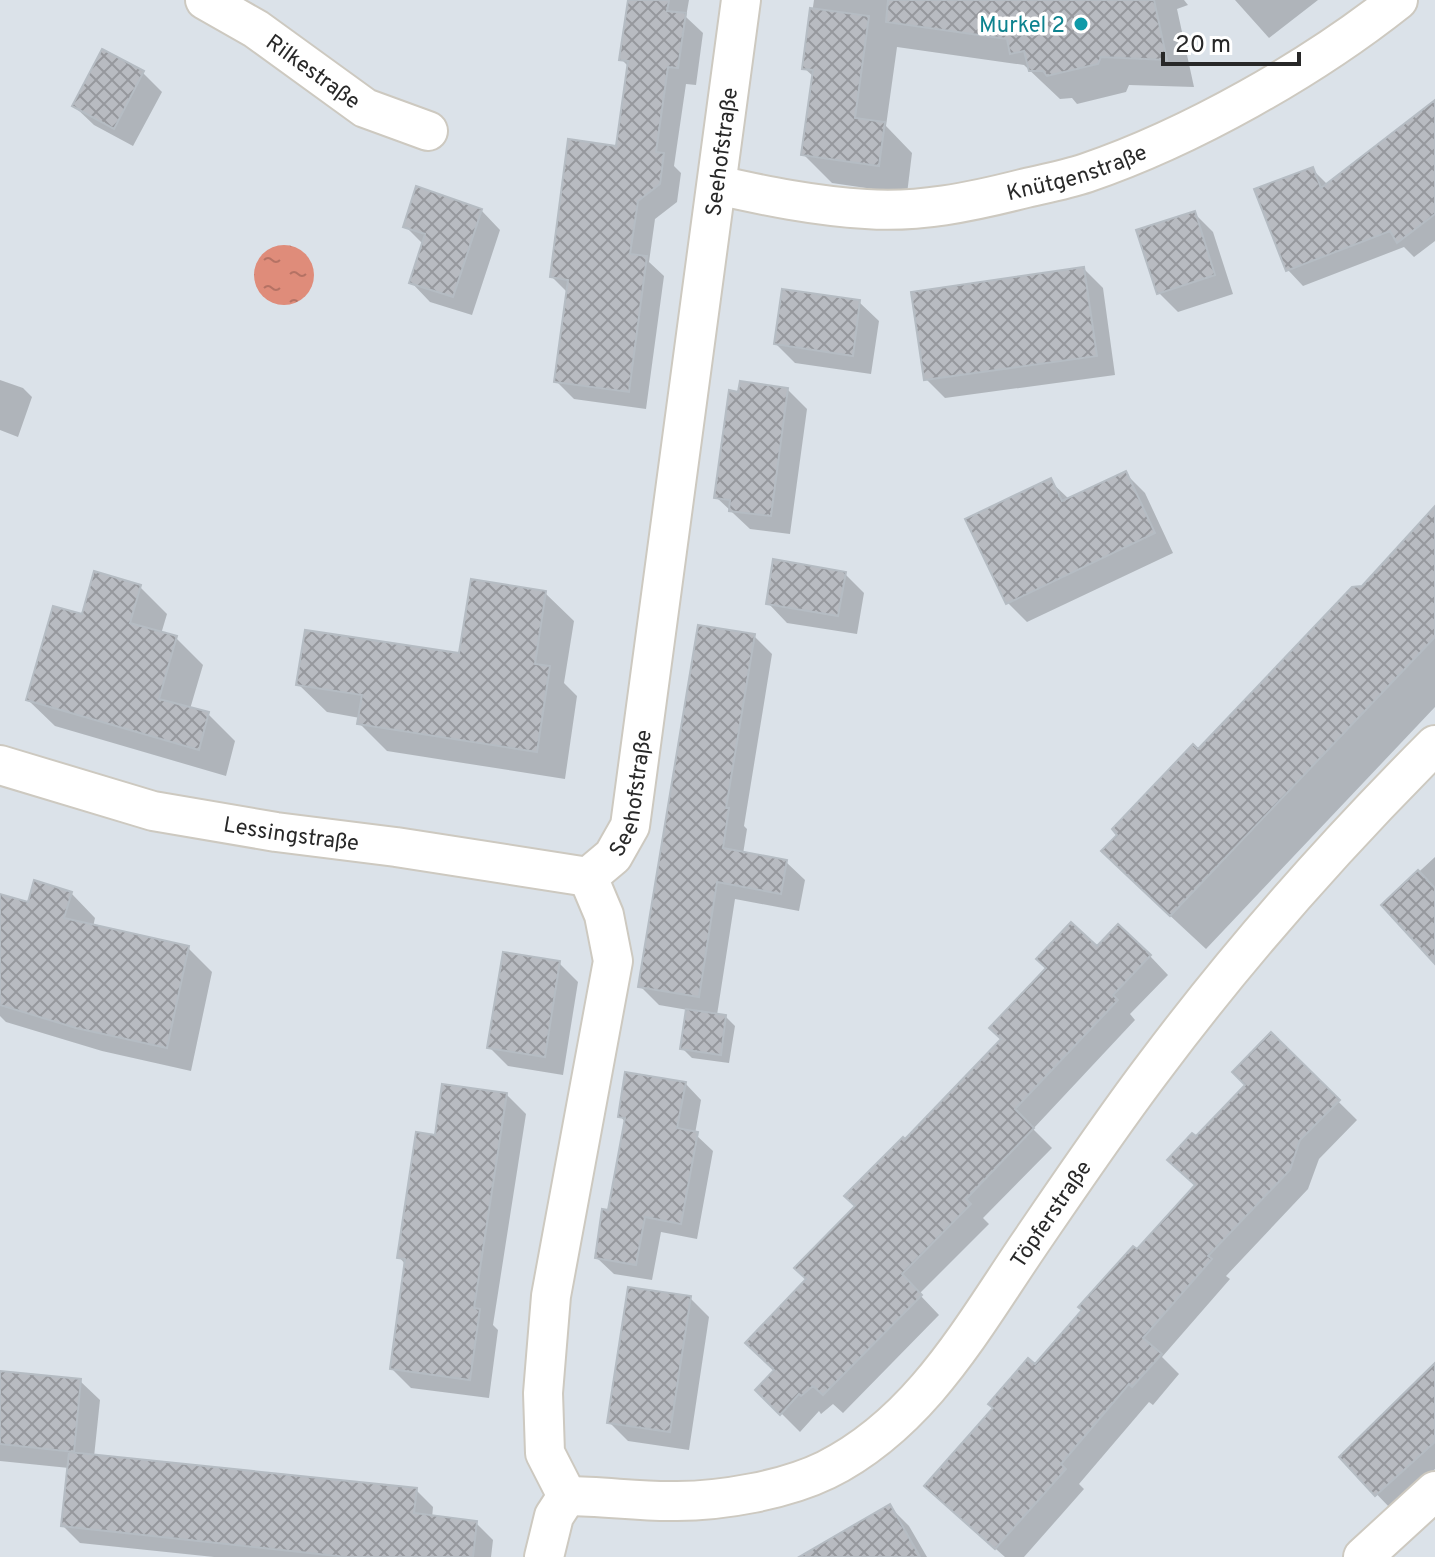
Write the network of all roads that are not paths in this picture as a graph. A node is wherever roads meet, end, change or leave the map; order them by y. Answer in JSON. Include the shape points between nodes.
{"nodes":[{"id":1,"x":205,"y":0,"type":"edge"},
{"id":2,"x":741,"y":0,"type":"edge"},
{"id":3,"x":1398,"y":0,"type":"edge"},
{"id":4,"x":428,"y":131,"type":"dead end"},
{"id":5,"x":717,"y":185,"type":"junction"},
{"id":6,"x":1435,"y":745,"type":"edge"},
{"id":7,"x":0,"y":765,"type":"edge"},
{"id":8,"x":588,"y":877,"type":"junction"},
{"id":9,"x":1435,"y":1491,"type":"edge"},
{"id":10,"x":567,"y":1496,"type":"junction"},
{"id":11,"x":544,"y":1557,"type":"edge"},
{"id":12,"x":1363,"y":1557,"type":"edge"}],
"edges":[{"from":1,"to":4,"type":"street","name":"Rilkestraße","via":[[256,29],[365,108]]},
{"from":2,"to":5,"type":"street","name":"Seehofstraße"},
{"from":3,"to":5,"type":"street","name":"Knütgenstraße","via":[[1273,84],[1180,135],[1085,173],[975,201],[881,209],[794,202]]},
{"from":5,"to":8,"type":"street","name":"Seehofstraße","via":[[630,826],[613,856]]},
{"from":6,"to":10,"type":"street","name":"Töpferstraße","via":[[1247,948],[1089,1156],[944,1371],[886,1430],[825,1470],[757,1493],[677,1501]]},
{"from":7,"to":8,"type":"street","name":"Lessingstraße","via":[[153,811]]},
{"from":8,"to":10,"type":"street","name":"Seehofstraße","via":[[604,915],[613,961],[551,1296],[543,1393],[545,1453]]},
{"from":9,"to":12,"type":"street"},
{"from":10,"to":11,"type":"street","via":[[554,1516]]}]}
